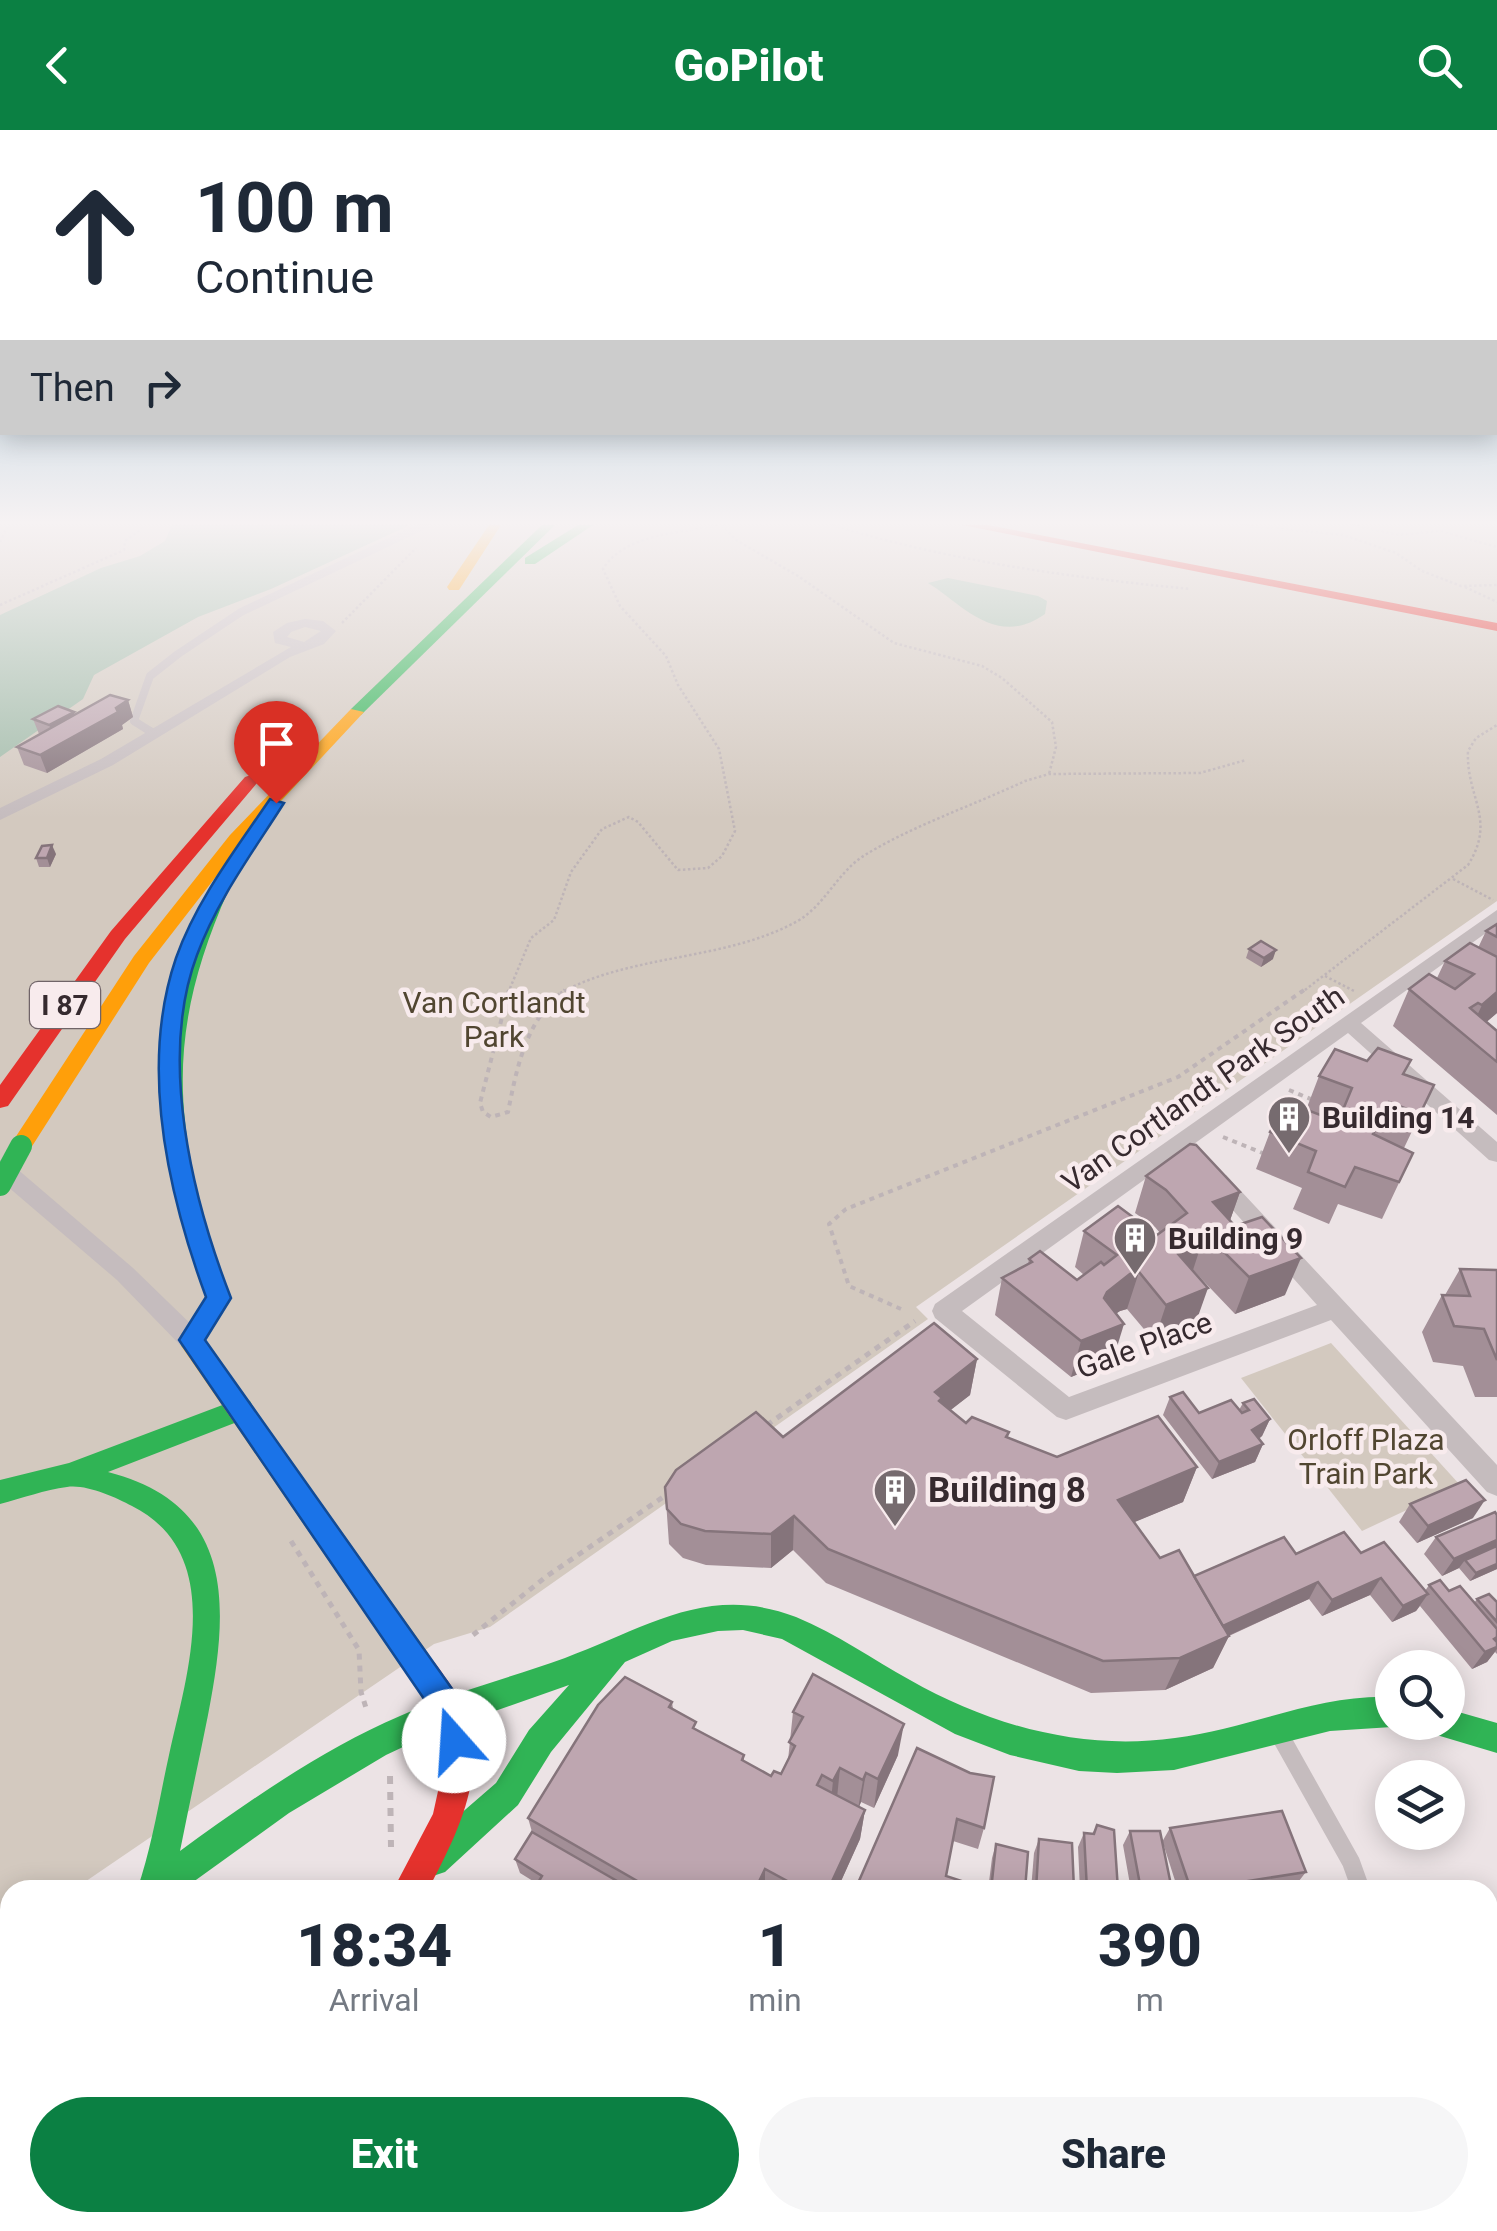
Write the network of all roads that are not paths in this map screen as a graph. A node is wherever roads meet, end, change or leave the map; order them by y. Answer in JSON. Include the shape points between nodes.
{"nodes":[{"id":1,"x":224,"y":623,"type":"edge"},
{"id":2,"x":415,"y":623,"type":"edge"},
{"id":3,"x":451,"y":623,"type":"edge"},
{"id":4,"x":393,"y":643,"type":"dead end"},
{"id":5,"x":302,"y":645,"type":"dead end"},
{"id":6,"x":154,"y":734,"type":"junction"},
{"id":7,"x":262,"y":768,"type":"dead end"},
{"id":8,"x":296,"y":771,"type":"junction"},
{"id":9,"x":0,"y":815,"type":"edge"},
{"id":10,"x":1496,"y":916,"type":"edge"},
{"id":11,"x":1348,"y":1022,"type":"junction"},
{"id":12,"x":0,"y":1101,"type":"edge"},
{"id":13,"x":1190,"y":1135,"type":"junction"},
{"id":14,"x":1497,"y":1154,"type":"edge"},
{"id":15,"x":0,"y":1167,"type":"edge"},
{"id":16,"x":0,"y":1185,"type":"edge"},
{"id":17,"x":1336,"y":1308,"type":"junction"},
{"id":18,"x":944,"y":1311,"type":"joint"},
{"id":19,"x":192,"y":1340,"type":"junction"},
{"id":20,"x":241,"y":1409,"type":"junction"},
{"id":21,"x":71,"y":1474,"type":"junction"},
{"id":22,"x":1497,"y":1484,"type":"edge"},
{"id":23,"x":0,"y":1492,"type":"edge"},
{"id":24,"x":621,"y":1647,"type":"junction"},
{"id":25,"x":450,"y":1710,"type":"junction"},
{"id":26,"x":1375,"y":1711,"type":"edge"},
{"id":27,"x":1276,"y":1729,"type":"junction"},
{"id":28,"x":1465,"y":1729,"type":"edge"},
{"id":29,"x":1497,"y":1738,"type":"edge"},
{"id":30,"x":426,"y":1867,"type":"junction"},
{"id":31,"x":156,"y":1880,"type":"edge"},
{"id":32,"x":168,"y":1880,"type":"edge"},
{"id":33,"x":417,"y":1880,"type":"edge"},
{"id":34,"x":1358,"y":1880,"type":"edge"}],
"edges":[{"from":1,"to":6,"type":"lane","via":[[150,676],[134,721]]},
{"from":2,"to":4,"type":"main road"},
{"from":3,"to":8,"type":"main road","number":"I 87"},
{"from":5,"to":6,"type":"street"},
{"from":6,"to":9,"type":"street"},
{"from":7,"to":12,"type":"main road","number":"I 87","via":[[124,927]]},
{"from":8,"to":16,"type":"main road","number":"I 87","bridge":true,"via":[[142,960]]},
{"from":8,"to":19,"type":"main road","via":[[204,916],[174,1004],[169,1059],[179,1155],[198,1244],[218,1298]]},
{"from":10,"to":11,"type":"street","name":"Van Cortlandt Park South"},
{"from":11,"to":13,"type":"street","name":"Van Cortlandt Park South"},
{"from":11,"to":14,"type":"street"},
{"from":13,"to":17,"type":"street"},
{"from":13,"to":18,"type":"street","name":"Van Cortlandt Park South"},
{"from":15,"to":19,"type":"street"},
{"from":17,"to":18,"type":"street","name":"Gale Place","via":[[1066,1409]]},
{"from":17,"to":22,"type":"street"},
{"from":19,"to":20,"type":"main road"},
{"from":20,"to":21,"type":"main road"},
{"from":20,"to":25,"type":"main road"},
{"from":21,"to":23,"type":"main road"},
{"from":21,"to":31,"type":"main road","via":[[118,1482],[160,1502],[192,1536],[208,1586],[206,1658]]},
{"from":24,"to":25,"type":"main road"},
{"from":24,"to":27,"type":"main road","via":[[694,1618],[764,1620],[822,1642],[958,1720],[1081,1755],[1170,1754]]},
{"from":24,"to":30,"type":"main road","via":[[540,1741],[507,1794]]},
{"from":25,"to":30,"type":"main road","via":[[458,1773]]},
{"from":25,"to":32,"type":"main road","via":[[379,1743],[250,1820]]},
{"from":26,"to":27,"type":"main road","via":[[1344,1710]]},
{"from":27,"to":34,"type":"lane"},
{"from":28,"to":29,"type":"main road"},
{"from":30,"to":33,"type":"main road"}]}
